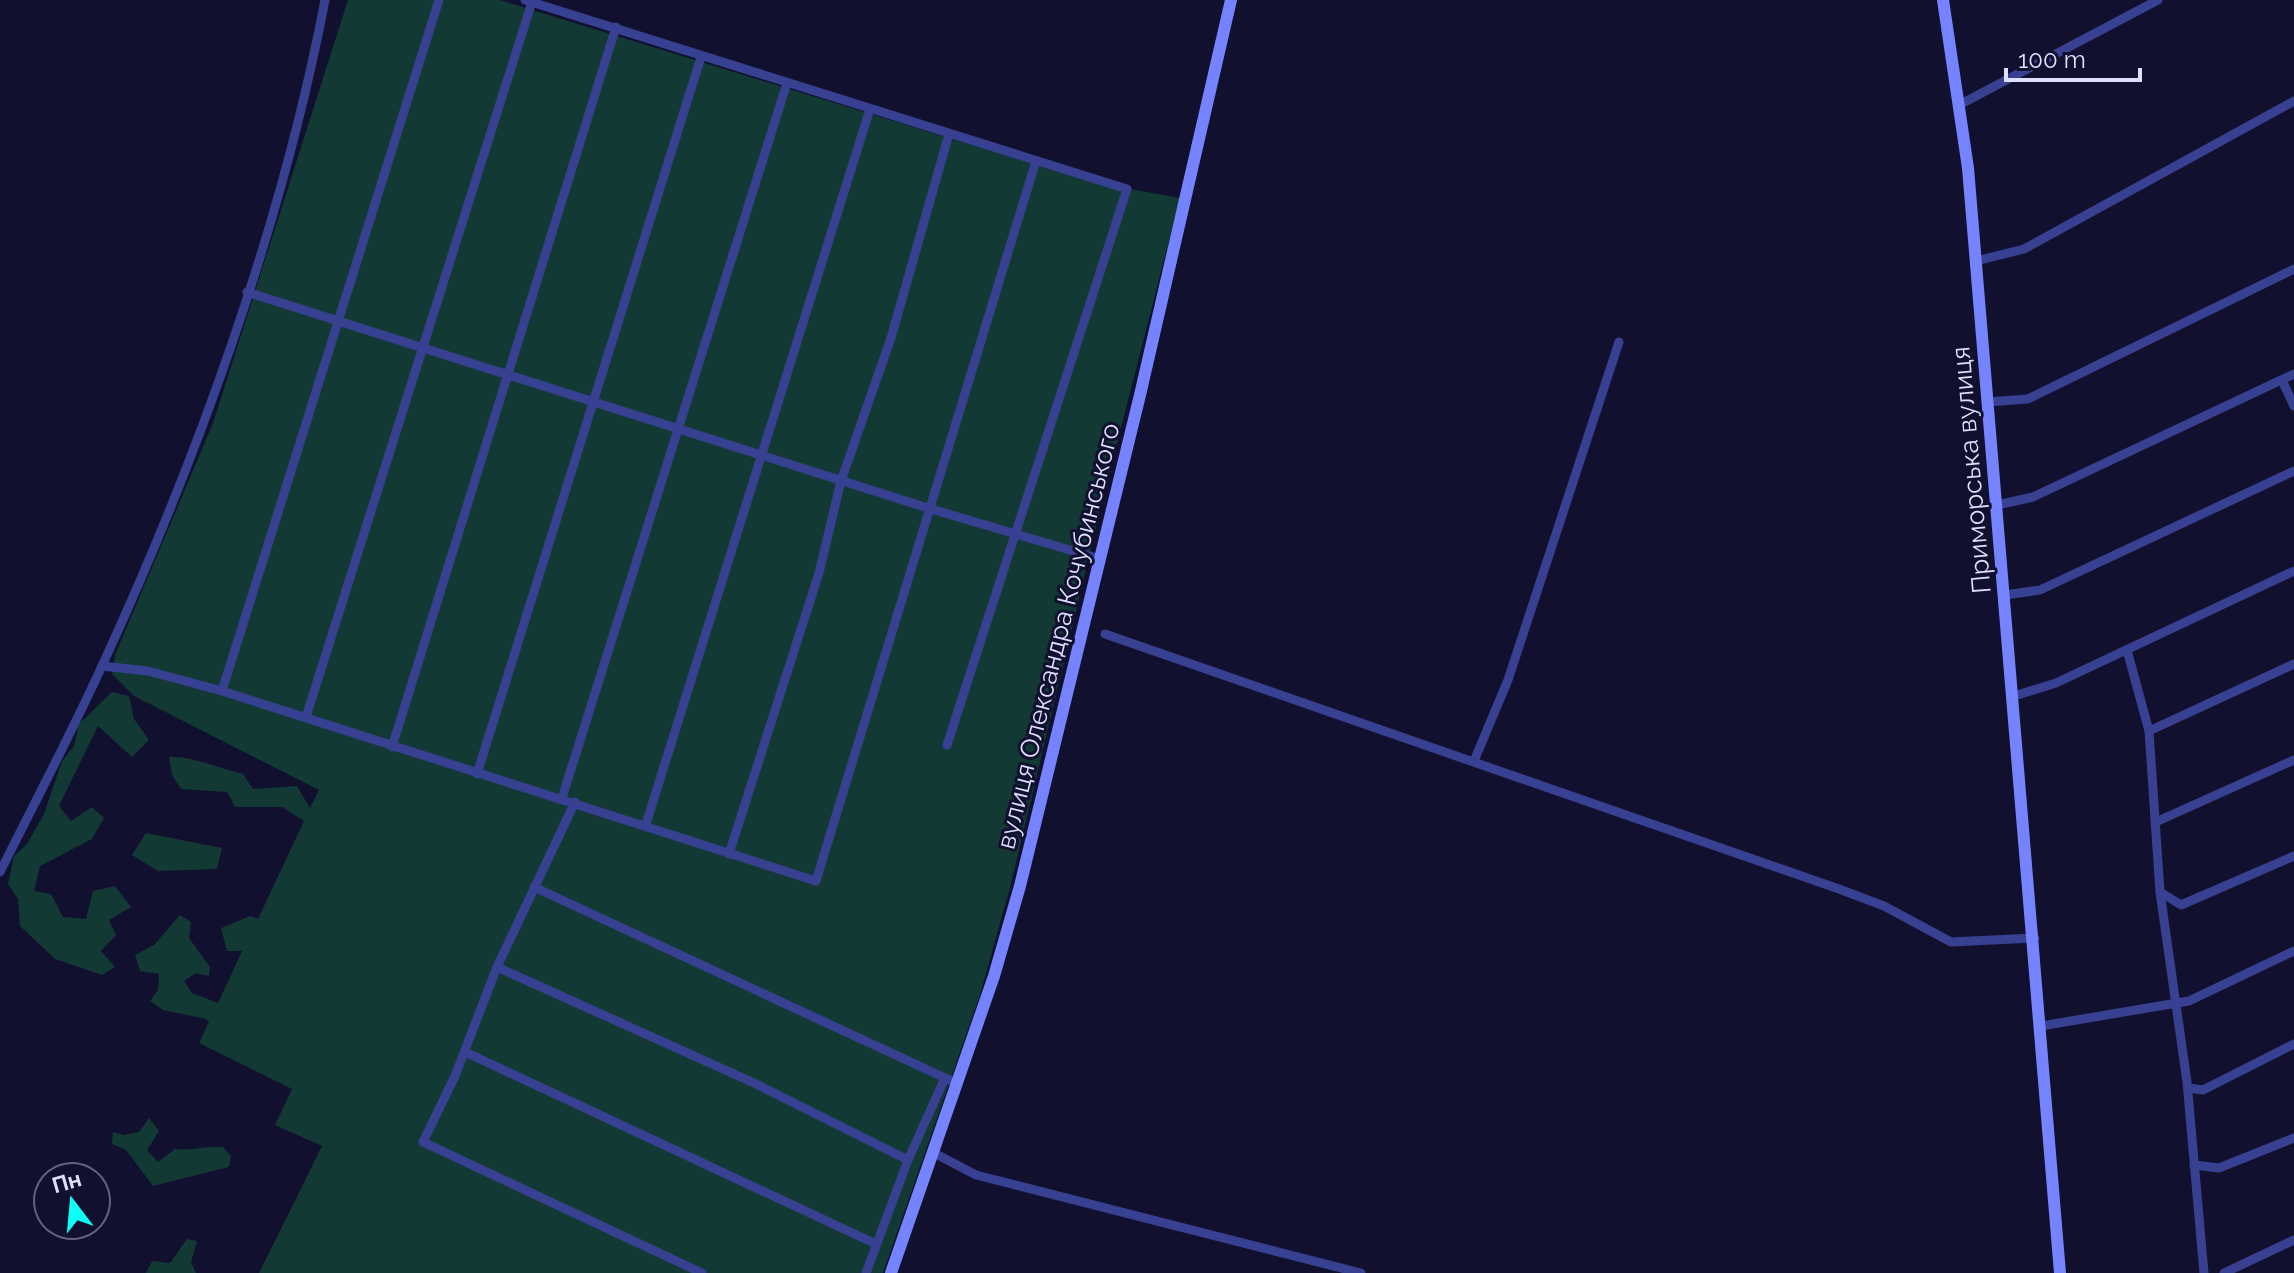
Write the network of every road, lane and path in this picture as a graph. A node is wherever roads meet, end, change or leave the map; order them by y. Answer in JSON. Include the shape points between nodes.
{"nodes":[{"id":1,"x":325,"y":0,"type":"edge"},
{"id":2,"x":439,"y":0,"type":"edge"},
{"id":3,"x":1231,"y":0,"type":"edge"},
{"id":4,"x":1943,"y":0,"type":"edge"},
{"id":5,"x":2158,"y":0,"type":"edge"},
{"id":6,"x":528,"y":1,"type":"edge"},
{"id":7,"x":616,"y":27,"type":"junction"},
{"id":8,"x":701,"y":57,"type":"junction"},
{"id":9,"x":787,"y":83,"type":"junction"},
{"id":10,"x":2294,"y":101,"type":"edge"},
{"id":11,"x":1961,"y":104,"type":"junction"},
{"id":12,"x":870,"y":109,"type":"junction"},
{"id":13,"x":949,"y":134,"type":"junction"},
{"id":14,"x":1036,"y":161,"type":"junction"},
{"id":15,"x":1976,"y":261,"type":"junction"},
{"id":16,"x":2294,"y":269,"type":"edge"},
{"id":17,"x":247,"y":292,"type":"junction"},
{"id":18,"x":339,"y":322,"type":"junction"},
{"id":19,"x":1619,"y":342,"type":"dead end"},
{"id":20,"x":423,"y":349,"type":"junction"},
{"id":21,"x":2294,"y":374,"type":"edge"},
{"id":22,"x":508,"y":376,"type":"junction"},
{"id":23,"x":2282,"y":380,"type":"junction"},
{"id":24,"x":591,"y":402,"type":"junction"},
{"id":25,"x":1987,"y":402,"type":"junction"},
{"id":26,"x":2294,"y":406,"type":"edge"},
{"id":27,"x":676,"y":428,"type":"junction"},
{"id":28,"x":760,"y":455,"type":"junction"},
{"id":29,"x":2294,"y":471,"type":"edge"},
{"id":30,"x":841,"y":481,"type":"junction"},
{"id":31,"x":1997,"y":505,"type":"junction"},
{"id":32,"x":931,"y":509,"type":"junction"},
{"id":33,"x":1018,"y":534,"type":"junction"},
{"id":34,"x":1097,"y":558,"type":"junction"},
{"id":35,"x":2294,"y":571,"type":"edge"},
{"id":36,"x":2005,"y":595,"type":"junction"},
{"id":37,"x":1105,"y":634,"type":"dead end"},
{"id":38,"x":2127,"y":650,"type":"junction"},
{"id":39,"x":2294,"y":664,"type":"edge"},
{"id":40,"x":102,"y":666,"type":"junction"},
{"id":41,"x":222,"y":691,"type":"junction"},
{"id":42,"x":2014,"y":696,"type":"junction"},
{"id":43,"x":306,"y":717,"type":"junction"},
{"id":44,"x":2149,"y":731,"type":"junction"},
{"id":45,"x":947,"y":745,"type":"dead end"},
{"id":46,"x":392,"y":747,"type":"junction"},
{"id":47,"x":2294,"y":760,"type":"edge"},
{"id":48,"x":1474,"y":761,"type":"junction"},
{"id":49,"x":477,"y":774,"type":"junction"},
{"id":50,"x":562,"y":798,"type":"junction"},
{"id":51,"x":575,"y":802,"type":"junction"},
{"id":52,"x":2158,"y":821,"type":"junction"},
{"id":53,"x":646,"y":824,"type":"junction"},
{"id":54,"x":729,"y":854,"type":"junction"},
{"id":55,"x":2294,"y":856,"type":"edge"},
{"id":56,"x":0,"y":872,"type":"edge"},
{"id":57,"x":534,"y":887,"type":"junction"},
{"id":58,"x":2160,"y":892,"type":"junction"},
{"id":59,"x":2035,"y":938,"type":"junction"},
{"id":60,"x":2294,"y":951,"type":"edge"},
{"id":61,"x":497,"y":967,"type":"junction"},
{"id":62,"x":2174,"y":1004,"type":"junction"},
{"id":63,"x":2041,"y":1026,"type":"junction"},
{"id":64,"x":2294,"y":1044,"type":"edge"},
{"id":65,"x":465,"y":1052,"type":"junction"},
{"id":66,"x":952,"y":1081,"type":"junction"},
{"id":67,"x":2188,"y":1088,"type":"junction"},
{"id":68,"x":2294,"y":1138,"type":"edge"},
{"id":69,"x":934,"y":1153,"type":"junction"},
{"id":70,"x":908,"y":1160,"type":"junction"},
{"id":71,"x":2194,"y":1165,"type":"junction"},
{"id":72,"x":2294,"y":1240,"type":"edge"},
{"id":73,"x":876,"y":1244,"type":"junction"},
{"id":74,"x":702,"y":1273,"type":"edge"},
{"id":75,"x":866,"y":1273,"type":"edge"},
{"id":76,"x":891,"y":1273,"type":"edge"},
{"id":77,"x":1361,"y":1273,"type":"edge"},
{"id":78,"x":2060,"y":1273,"type":"edge"},
{"id":79,"x":2204,"y":1273,"type":"edge"},
{"id":80,"x":2224,"y":1273,"type":"edge"}],
"edges":[{"from":1,"to":17,"type":"street","via":[[288,162]]},
{"from":2,"to":18,"type":"street"},
{"from":3,"to":34,"type":"street","name":"вулиця Олександра Кочубинського"},
{"from":4,"to":11,"type":"street","name":"Приморська вулиця"},
{"from":5,"to":11,"type":"street"},
{"from":6,"to":7,"type":"street"},
{"from":6,"to":20,"type":"street"},
{"from":7,"to":8,"type":"street"},
{"from":7,"to":22,"type":"street"},
{"from":8,"to":9,"type":"street"},
{"from":8,"to":24,"type":"street"},
{"from":9,"to":12,"type":"street"},
{"from":9,"to":27,"type":"street"},
{"from":10,"to":15,"type":"street","via":[[2024,249]]},
{"from":11,"to":15,"type":"street","name":"Приморська вулиця"},
{"from":12,"to":13,"type":"street"},
{"from":12,"to":28,"type":"street"},
{"from":13,"to":14,"type":"street"},
{"from":13,"to":30,"type":"street","via":[[891,338]]},
{"from":14,"to":32,"type":"street"},
{"from":14,"to":33,"type":"street","via":[[1127,189]]},
{"from":15,"to":25,"type":"street","name":"Приморська вулиця"},
{"from":16,"to":25,"type":"street","via":[[2028,399]]},
{"from":17,"to":18,"type":"street"},
{"from":17,"to":40,"type":"street","via":[[178,484]]},
{"from":18,"to":20,"type":"street"},
{"from":18,"to":41,"type":"street"},
{"from":19,"to":48,"type":"street","via":[[1513,666]]},
{"from":20,"to":22,"type":"street"},
{"from":20,"to":43,"type":"street"},
{"from":21,"to":23,"type":"street"},
{"from":22,"to":24,"type":"street"},
{"from":22,"to":46,"type":"street"},
{"from":23,"to":26,"type":"street"},
{"from":23,"to":31,"type":"street","via":[[2033,497]]},
{"from":24,"to":27,"type":"street"},
{"from":24,"to":49,"type":"street"},
{"from":25,"to":31,"type":"street","name":"Приморська вулиця"},
{"from":27,"to":28,"type":"street"},
{"from":27,"to":50,"type":"street"},
{"from":28,"to":30,"type":"street"},
{"from":28,"to":53,"type":"street"},
{"from":29,"to":36,"type":"street","via":[[2040,590]]},
{"from":30,"to":32,"type":"street"},
{"from":30,"to":54,"type":"street","via":[[819,573]]},
{"from":31,"to":36,"type":"street","name":"Приморська вулиця"},
{"from":32,"to":33,"type":"street"},
{"from":32,"to":54,"type":"street","via":[[816,881]]},
{"from":33,"to":34,"type":"street"},
{"from":33,"to":45,"type":"street"},
{"from":34,"to":66,"type":"street","name":"вулиця Олександра Кочубинського","via":[[1020,886]]},
{"from":35,"to":38,"type":"street"},
{"from":36,"to":42,"type":"street","name":"Приморська вулиця"},
{"from":37,"to":48,"type":"street"},
{"from":38,"to":42,"type":"street"},
{"from":38,"to":44,"type":"street"},
{"from":39,"to":44,"type":"street"},
{"from":40,"to":41,"type":"street","via":[[148,671]]},
{"from":40,"to":56,"type":"street"},
{"from":41,"to":43,"type":"street"},
{"from":42,"to":59,"type":"street","name":"Приморська вулиця"},
{"from":43,"to":46,"type":"street"},
{"from":44,"to":52,"type":"street"},
{"from":46,"to":49,"type":"street"},
{"from":47,"to":52,"type":"street"},
{"from":48,"to":59,"type":"street","via":[[1884,906],[1951,942]]},
{"from":49,"to":50,"type":"street"},
{"from":50,"to":51,"type":"street"},
{"from":51,"to":53,"type":"street"},
{"from":51,"to":57,"type":"street"},
{"from":52,"to":58,"type":"street"},
{"from":53,"to":54,"type":"street"},
{"from":55,"to":58,"type":"street","via":[[2181,905]]},
{"from":57,"to":61,"type":"street"},
{"from":57,"to":66,"type":"street"},
{"from":58,"to":62,"type":"street"},
{"from":59,"to":63,"type":"street","name":"Приморська вулиця"},
{"from":60,"to":62,"type":"street"},
{"from":61,"to":65,"type":"street"},
{"from":61,"to":70,"type":"street","via":[[754,1083]]},
{"from":62,"to":63,"type":"street"},
{"from":62,"to":67,"type":"street"},
{"from":63,"to":78,"type":"street","name":"Приморська вулиця"},
{"from":64,"to":67,"type":"street","via":[[2203,1090]]},
{"from":65,"to":73,"type":"street"},
{"from":65,"to":74,"type":"street","via":[[423,1142]]},
{"from":66,"to":69,"type":"street","name":"вулиця Олександра Кочубинського"},
{"from":66,"to":70,"type":"street"},
{"from":67,"to":71,"type":"street"},
{"from":68,"to":71,"type":"street","via":[[2219,1168]]},
{"from":69,"to":76,"type":"street","name":"вулиця Олександра Кочубинського"},
{"from":69,"to":77,"type":"street","via":[[987,1179]]},
{"from":70,"to":73,"type":"street"},
{"from":71,"to":79,"type":"street"},
{"from":72,"to":80,"type":"street"},
{"from":73,"to":75,"type":"street"}]}
